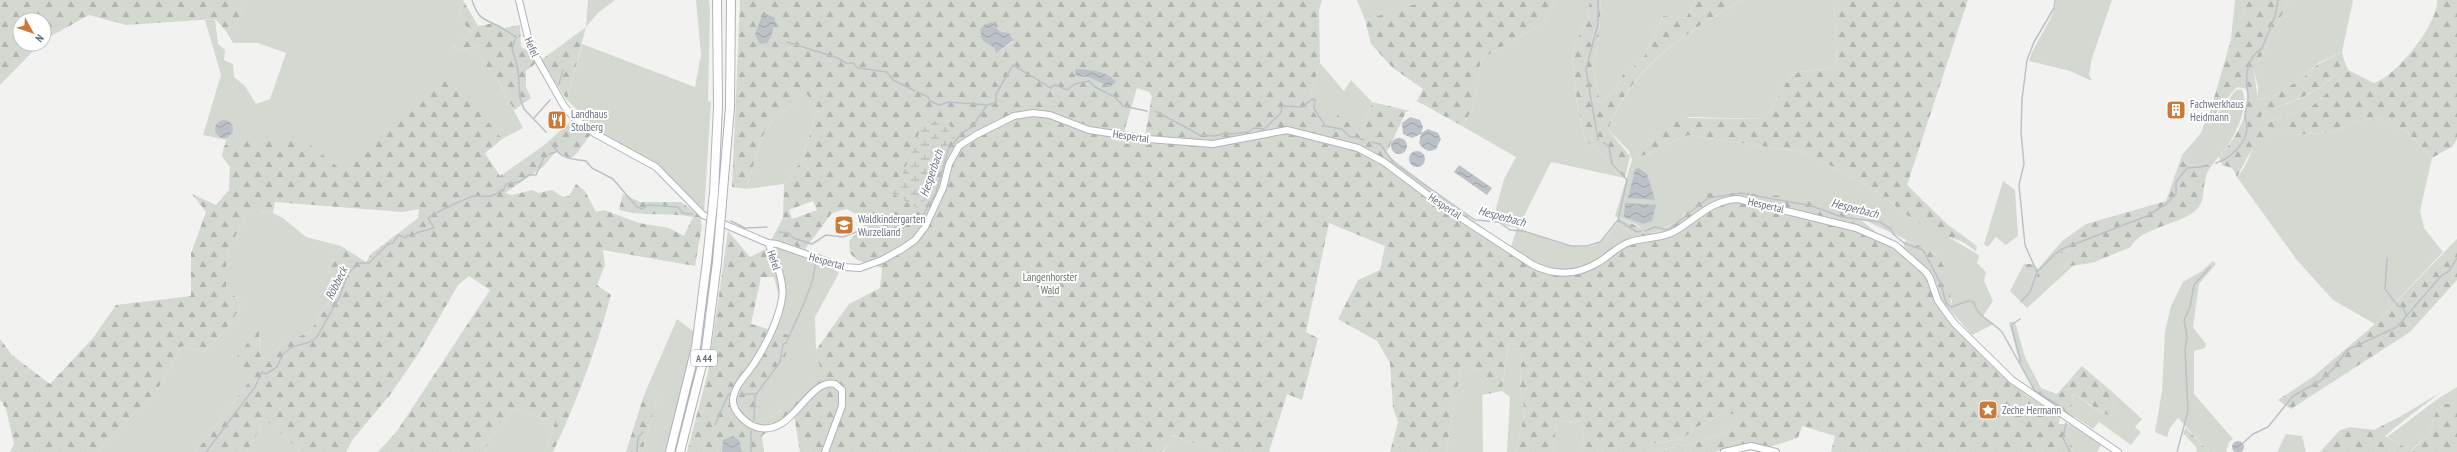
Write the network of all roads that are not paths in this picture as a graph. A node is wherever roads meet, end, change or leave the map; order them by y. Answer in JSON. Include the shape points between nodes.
{"nodes":[{"id":1,"x":519,"y":0,"type":"edge"},
{"id":2,"x":717,"y":0,"type":"edge"},
{"id":3,"x":731,"y":0,"type":"edge"},
{"id":4,"x":768,"y":243,"type":"junction"},
{"id":5,"x":670,"y":452,"type":"edge"},
{"id":6,"x":680,"y":452,"type":"edge"},
{"id":7,"x":825,"y":452,"type":"edge"},
{"id":8,"x":1724,"y":452,"type":"edge"},
{"id":9,"x":1776,"y":452,"type":"edge"},
{"id":10,"x":2118,"y":452,"type":"edge"}],
"edges":[{"from":1,"to":4,"type":"main road","name":"Hefel","via":[[530,46],[564,106],[575,119],[594,133],[656,168],[703,215]]},
{"from":2,"to":5,"type":"highway","number":"A 44","bridge":true,"via":[[718,106],[714,194],[696,347]]},
{"from":3,"to":6,"type":"highway","number":"A 44","bridge":true,"via":[[730,107],[718,262],[706,349]]},
{"from":4,"to":7,"type":"main road","name":"Hefel","via":[[782,286],[782,301],[755,362],[738,385],[734,403],[748,424],[768,428],[789,418],[822,385],[835,384],[842,390],[843,402]]},
{"from":4,"to":10,"type":"main road","name":"Hespertal","via":[[843,267],[860,268],[882,260],[915,240],[925,227],[943,188],[949,164],[959,146],[1014,116],[1033,113],[1050,115],[1089,130],[1148,139],[1213,144],[1287,130],[1358,148],[1384,162],[1444,207],[1546,272],[1560,273],[1589,268],[1630,242],[1668,234],[1712,204],[1738,199],[1856,228],[1896,245],[1926,272],[1938,301],[1948,316],[2012,380]]},
{"from":8,"to":9,"type":"main road","via":[[1751,446]]}]}
